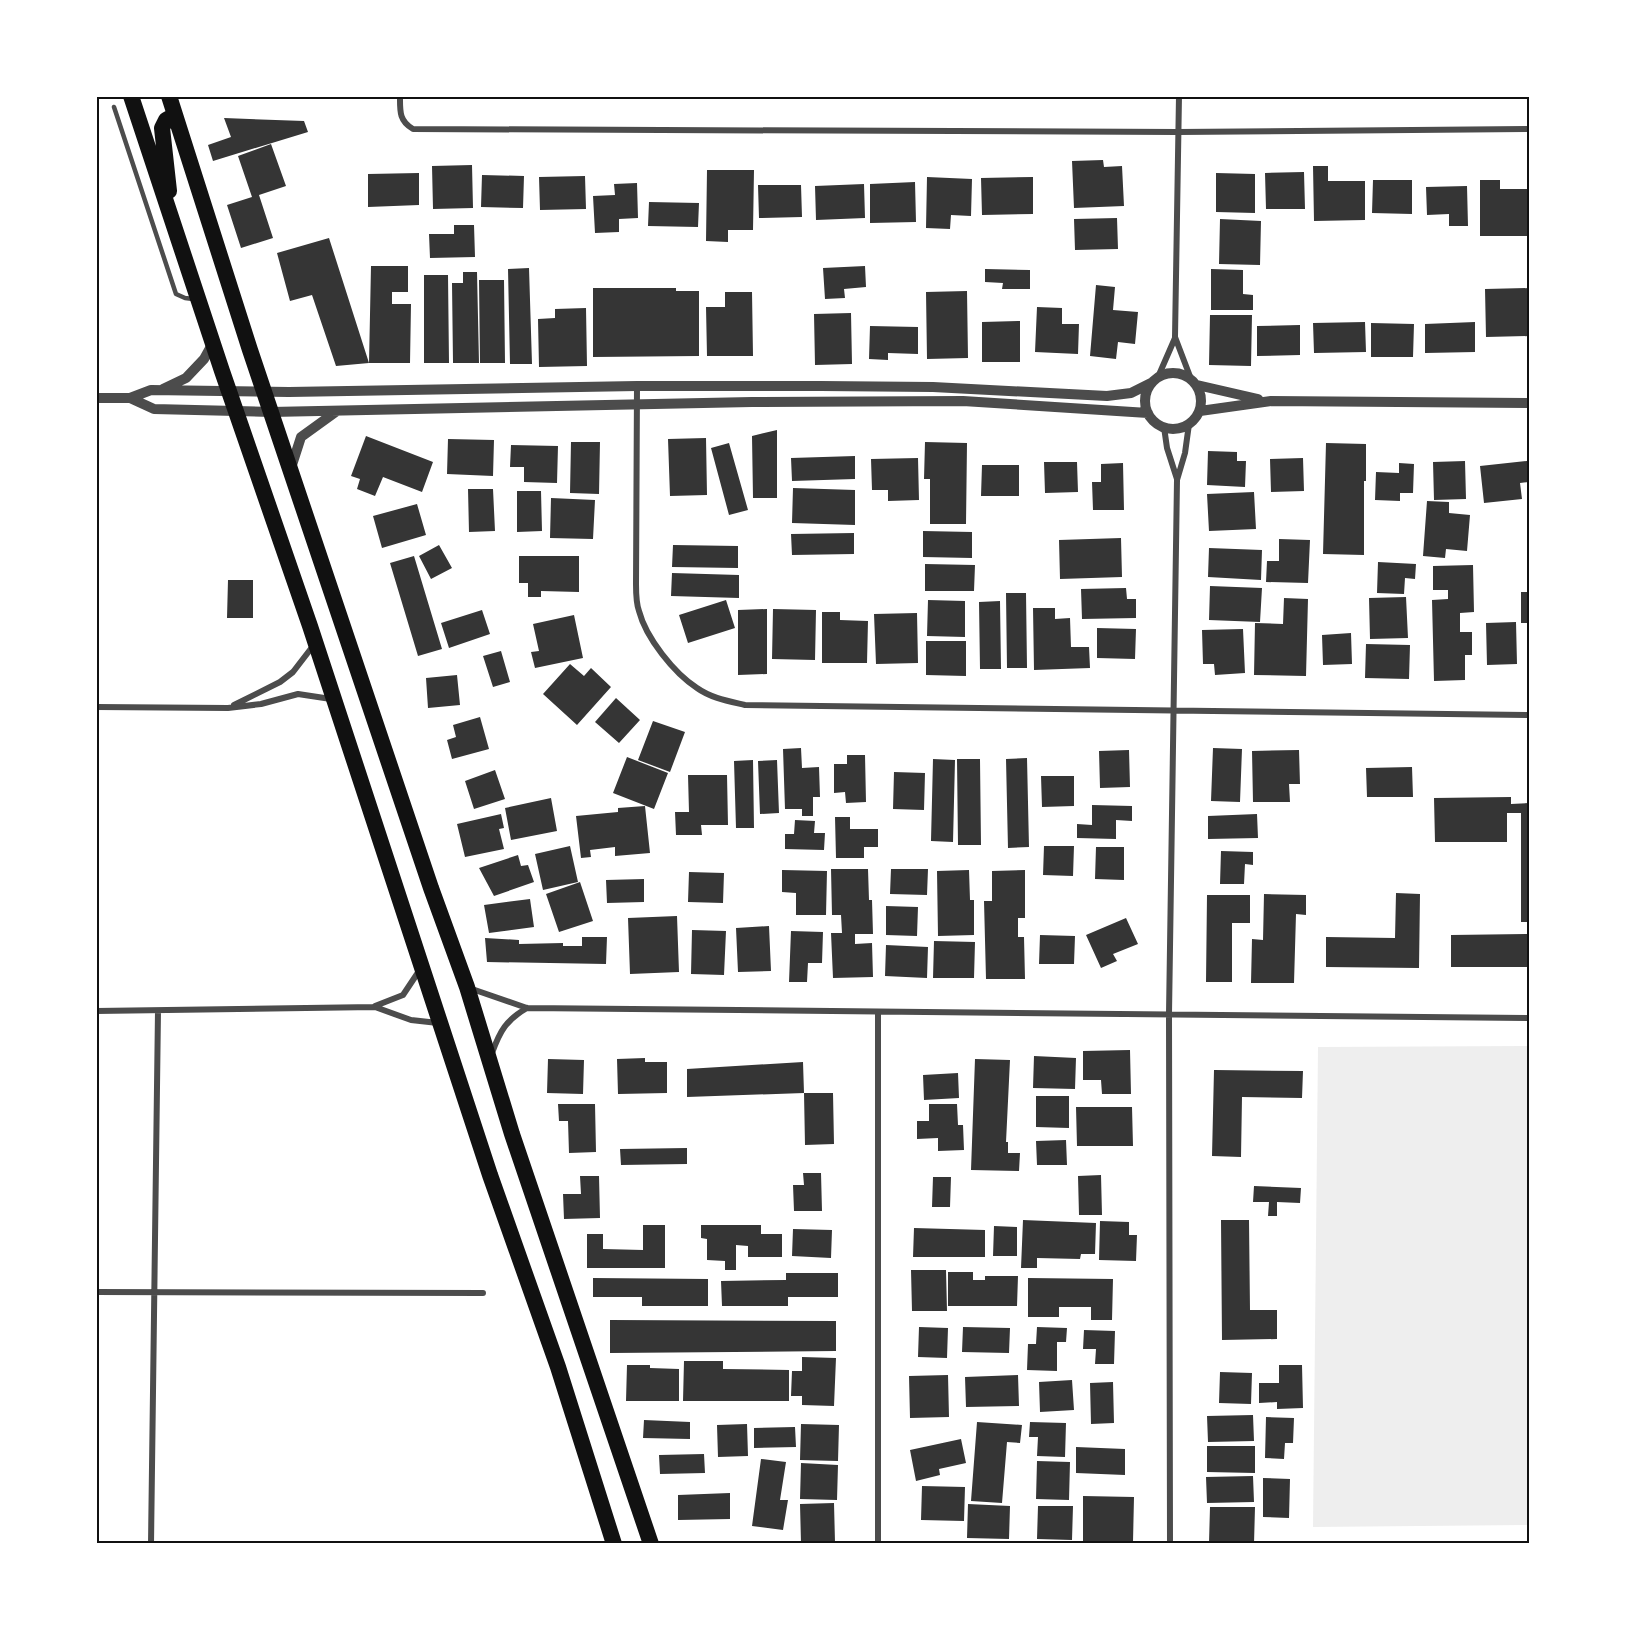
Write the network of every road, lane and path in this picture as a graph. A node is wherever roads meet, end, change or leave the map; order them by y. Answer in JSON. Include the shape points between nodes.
{"nodes":[{"id":1,"x":169,"y":96,"type":"edge"},
{"id":2,"x":400,"y":96,"type":"edge"},
{"id":3,"x":1179,"y":96,"type":"edge"},
{"id":4,"x":137,"y":100,"type":"edge"},
{"id":5,"x":114,"y":107,"type":"dead end"},
{"id":6,"x":175,"y":115,"type":"junction"},
{"id":7,"x":1530,"y":129,"type":"edge"},
{"id":8,"x":1178,"y":132,"type":"junction"},
{"id":9,"x":171,"y":217,"type":"junction"},
{"id":10,"x":199,"y":299,"type":"junction"},
{"id":11,"x":1175,"y":337,"type":"junction"},
{"id":12,"x":213,"y":343,"type":"junction"},
{"id":13,"x":1154,"y":380,"type":"junction"},
{"id":14,"x":1194,"y":382,"type":"junction"},
{"id":15,"x":637,"y":386,"type":"junction"},
{"id":16,"x":160,"y":390,"type":"junction"},
{"id":17,"x":229,"y":390,"type":"junction"},
{"id":18,"x":264,"y":391,"type":"junction"},
{"id":19,"x":96,"y":398,"type":"edge"},
{"id":20,"x":130,"y":398,"type":"junction"},
{"id":21,"x":1271,"y":401,"type":"junction"},
{"id":22,"x":1530,"y":403,"type":"edge"},
{"id":23,"x":637,"y":404,"type":"junction"},
{"id":24,"x":337,"y":410,"type":"junction"},
{"id":25,"x":236,"y":411,"type":"junction"},
{"id":26,"x":1200,"y":411,"type":"junction"},
{"id":27,"x":271,"y":412,"type":"junction"},
{"id":28,"x":1148,"y":413,"type":"junction"},
{"id":29,"x":1189,"y":424,"type":"junction"},
{"id":30,"x":1164,"y":427,"type":"junction"},
{"id":31,"x":291,"y":469,"type":"junction"},
{"id":32,"x":1177,"y":480,"type":"junction"},
{"id":33,"x":316,"y":643,"type":"junction"},
{"id":34,"x":334,"y":699,"type":"junction"},
{"id":35,"x":96,"y":707,"type":"edge"},
{"id":36,"x":228,"y":708,"type":"junction"},
{"id":37,"x":1175,"y":712,"type":"junction"},
{"id":38,"x":1530,"y":715,"type":"edge"},
{"id":39,"x":422,"y":965,"type":"junction"},
{"id":40,"x":467,"y":987,"type":"junction"},
{"id":41,"x":375,"y":1007,"type":"junction"},
{"id":42,"x":526,"y":1008,"type":"junction"},
{"id":43,"x":96,"y":1011,"type":"edge"},
{"id":44,"x":158,"y":1011,"type":"junction"},
{"id":45,"x":878,"y":1012,"type":"junction"},
{"id":46,"x":1169,"y":1014,"type":"junction"},
{"id":47,"x":1530,"y":1018,"type":"edge"},
{"id":48,"x":441,"y":1023,"type":"junction"},
{"id":49,"x":490,"y":1061,"type":"junction"},
{"id":50,"x":96,"y":1292,"type":"edge"},
{"id":51,"x":155,"y":1292,"type":"junction"},
{"id":52,"x":483,"y":1293,"type":"dead end"},
{"id":53,"x":152,"y":1544,"type":"edge"},
{"id":54,"x":614,"y":1544,"type":"edge"},
{"id":55,"x":651,"y":1544,"type":"edge"},
{"id":56,"x":878,"y":1544,"type":"edge"},
{"id":57,"x":1170,"y":1544,"type":"edge"}],
"edges":[{"from":1,"to":6,"type":"highway"},
{"from":2,"to":8,"type":"street","via":[[400,117],[413,129]]},
{"from":3,"to":8,"type":"street"},
{"from":4,"to":9,"type":"highway"},
{"from":5,"to":10,"type":"lane","via":[[176,294]]},
{"from":6,"to":9,"type":"highway","via":[[162,128]]},
{"from":6,"to":18,"type":"highway"},
{"from":7,"to":8,"type":"street"},
{"from":8,"to":11,"type":"street"},
{"from":9,"to":10,"type":"highway"},
{"from":10,"to":12,"type":"highway"},
{"from":11,"to":13,"type":"street"},
{"from":11,"to":14,"type":"street"},
{"from":12,"to":16,"type":"street","via":[[186,378]]},
{"from":12,"to":17,"type":"highway"},
{"from":13,"to":14,"type":"street","via":[[1174,373]]},
{"from":13,"to":15,"type":"street","via":[[1131,393],[1107,396],[933,387]]},
{"from":13,"to":28,"type":"street","via":[[1145,400]]},
{"from":14,"to":21,"type":"street"},
{"from":14,"to":26,"type":"street","via":[[1202,402]]},
{"from":15,"to":18,"type":"street"},
{"from":15,"to":23,"type":"street"},
{"from":16,"to":17,"type":"street"},
{"from":16,"to":20,"type":"street"},
{"from":17,"to":18,"type":"street"},
{"from":17,"to":25,"type":"highway"},
{"from":18,"to":27,"type":"highway"},
{"from":19,"to":20,"type":"street"},
{"from":20,"to":25,"type":"street","via":[[154,409]]},
{"from":21,"to":22,"type":"street"},
{"from":21,"to":26,"type":"street"},
{"from":23,"to":24,"type":"street"},
{"from":23,"to":28,"type":"street","via":[[963,401]]},
{"from":23,"to":37,"type":"street","via":[[638,610],[660,650],[697,689],[745,705]]},
{"from":24,"to":27,"type":"street"},
{"from":24,"to":31,"type":"street","via":[[301,437]]},
{"from":25,"to":27,"type":"street"},
{"from":25,"to":33,"type":"highway"},
{"from":26,"to":29,"type":"street"},
{"from":27,"to":31,"type":"highway"},
{"from":28,"to":30,"type":"street"},
{"from":29,"to":30,"type":"street","via":[[1181,428]]},
{"from":29,"to":32,"type":"street"},
{"from":30,"to":32,"type":"street"},
{"from":31,"to":40,"type":"highway"},
{"from":32,"to":37,"type":"street"},
{"from":33,"to":34,"type":"highway"},
{"from":33,"to":36,"type":"street","via":[[280,682]]},
{"from":34,"to":36,"type":"street","via":[[297,694]]},
{"from":34,"to":39,"type":"highway"},
{"from":35,"to":36,"type":"street"},
{"from":37,"to":38,"type":"street"},
{"from":37,"to":46,"type":"street"},
{"from":39,"to":41,"type":"street","via":[[403,995]]},
{"from":39,"to":48,"type":"highway"},
{"from":40,"to":42,"type":"street"},
{"from":40,"to":49,"type":"highway"},
{"from":41,"to":44,"type":"street"},
{"from":41,"to":48,"type":"street","via":[[411,1020]]},
{"from":42,"to":45,"type":"street"},
{"from":42,"to":49,"type":"street","via":[[501,1030]]},
{"from":43,"to":44,"type":"street"},
{"from":44,"to":51,"type":"street"},
{"from":45,"to":46,"type":"street"},
{"from":45,"to":56,"type":"street"},
{"from":46,"to":47,"type":"street"},
{"from":46,"to":57,"type":"street"},
{"from":48,"to":54,"type":"highway"},
{"from":49,"to":55,"type":"highway"},
{"from":50,"to":51,"type":"street"},
{"from":51,"to":52,"type":"street"},
{"from":51,"to":53,"type":"street"}]}
